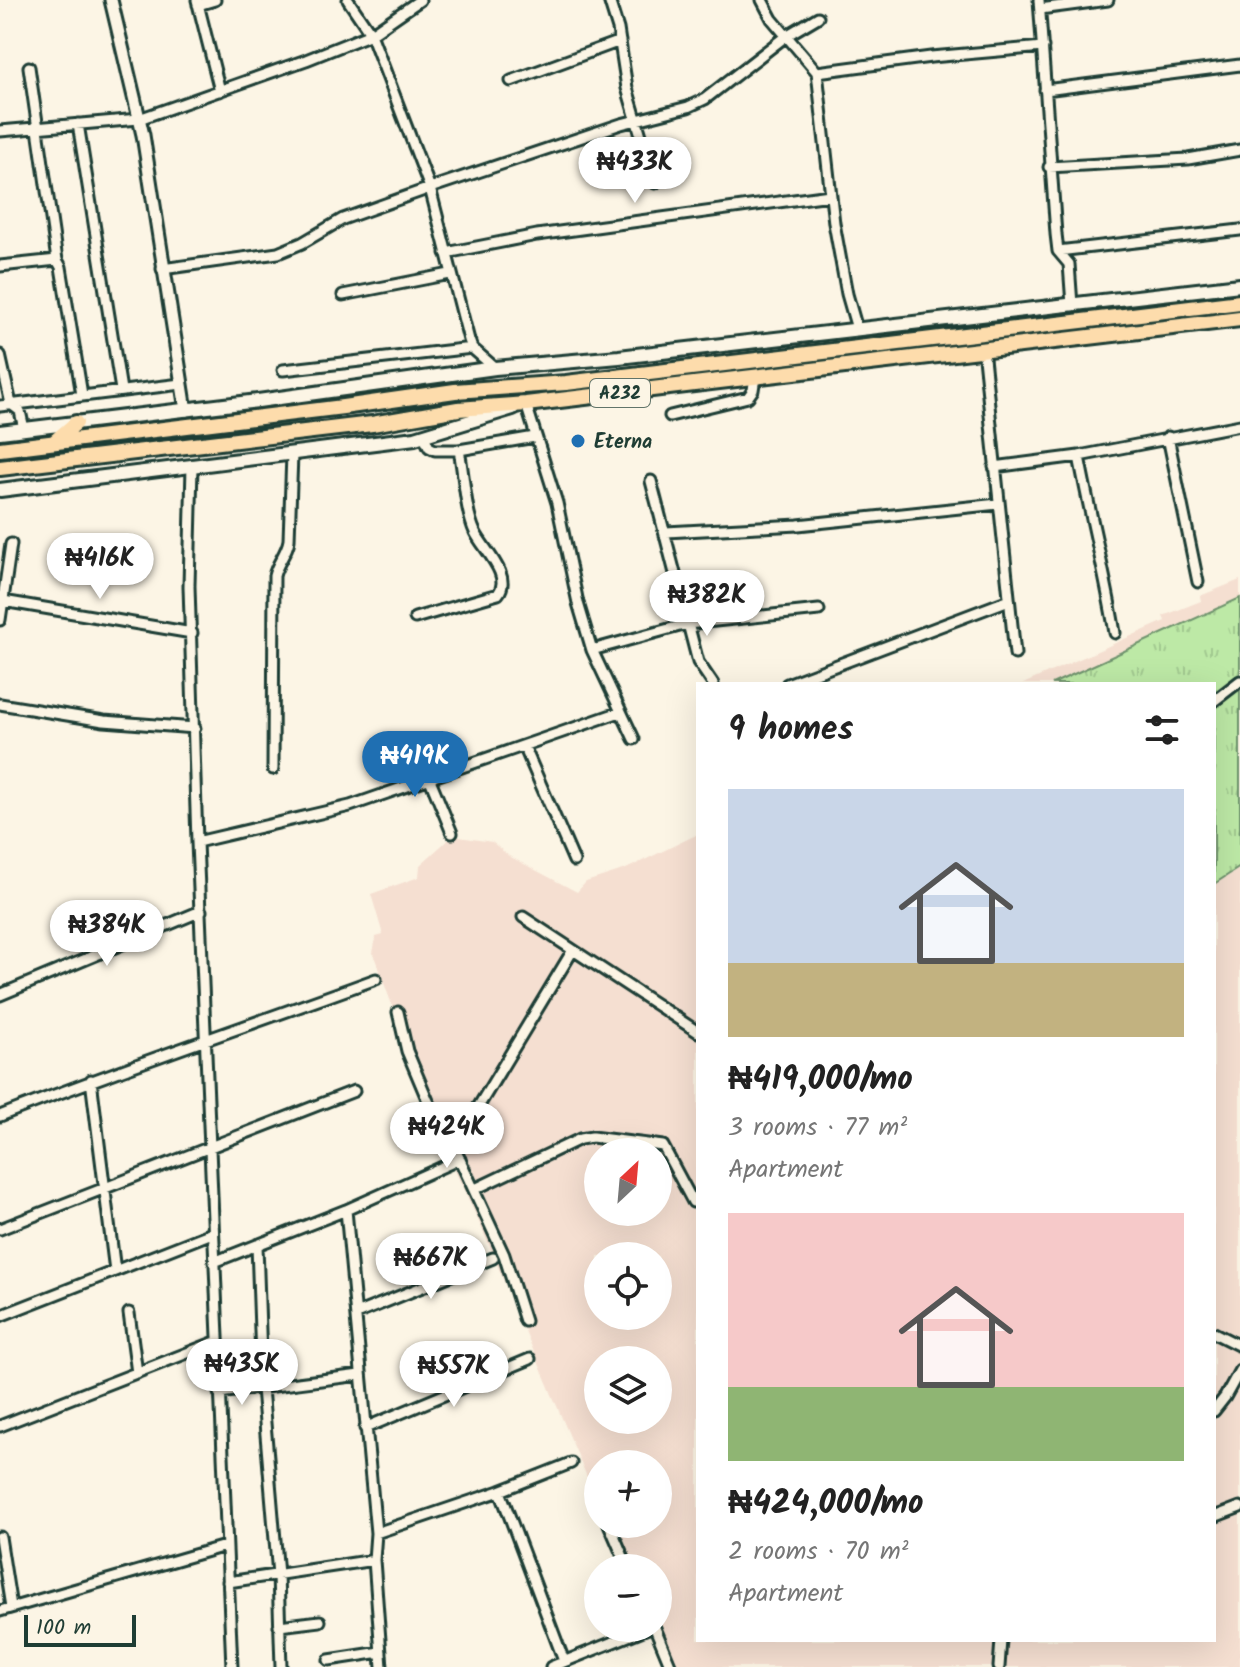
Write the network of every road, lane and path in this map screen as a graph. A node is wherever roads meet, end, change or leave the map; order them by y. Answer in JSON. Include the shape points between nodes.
{"nodes":[{"id":1,"x":111,"y":0,"type":"edge"},
{"id":2,"x":215,"y":0,"type":"edge"},
{"id":3,"x":348,"y":0,"type":"edge"},
{"id":4,"x":420,"y":0,"type":"edge"},
{"id":5,"x":609,"y":0,"type":"edge"},
{"id":6,"x":762,"y":0,"type":"edge"},
{"id":7,"x":1108,"y":0,"type":"edge"},
{"id":8,"x":198,"y":2,"type":"edge"},
{"id":9,"x":1039,"y":4,"type":"edge"},
{"id":10,"x":818,"y":17,"type":"dead end"},
{"id":11,"x":371,"y":34,"type":"junction"},
{"id":12,"x":786,"y":36,"type":"junction"},
{"id":13,"x":620,"y":41,"type":"junction"},
{"id":14,"x":1043,"y":47,"type":"junction"},
{"id":15,"x":1240,"y":65,"type":"edge"},
{"id":16,"x":29,"y":67,"type":"dead end"},
{"id":17,"x":817,"y":72,"type":"junction"},
{"id":18,"x":511,"y":81,"type":"dead end"},
{"id":19,"x":1045,"y":90,"type":"junction"},
{"id":20,"x":220,"y":91,"type":"junction"},
{"id":21,"x":139,"y":119,"type":"junction"},
{"id":22,"x":636,"y":120,"type":"junction"},
{"id":23,"x":78,"y":124,"type":"junction"},
{"id":24,"x":38,"y":126,"type":"junction"},
{"id":25,"x":0,"y":131,"type":"edge"},
{"id":26,"x":1240,"y":150,"type":"edge"},
{"id":27,"x":1049,"y":167,"type":"junction"},
{"id":28,"x":655,"y":183,"type":"dead end"},
{"id":29,"x":430,"y":188,"type":"junction"},
{"id":30,"x":830,"y":195,"type":"junction"},
{"id":31,"x":1240,"y":230,"type":"edge"},
{"id":32,"x":1058,"y":251,"type":"junction"},
{"id":33,"x":446,"y":253,"type":"junction"},
{"id":34,"x":57,"y":260,"type":"junction"},
{"id":35,"x":0,"y":266,"type":"edge"},
{"id":36,"x":162,"y":269,"type":"junction"},
{"id":37,"x":450,"y":274,"type":"junction"},
{"id":38,"x":1240,"y":285,"type":"edge"},
{"id":39,"x":343,"y":295,"type":"dead end"},
{"id":40,"x":1240,"y":302,"type":"edge"},
{"id":41,"x":1072,"y":305,"type":"junction"},
{"id":42,"x":1240,"y":319,"type":"edge"},
{"id":43,"x":857,"y":329,"type":"junction"},
{"id":44,"x":472,"y":348,"type":"junction"},
{"id":45,"x":983,"y":348,"type":"junction"},
{"id":46,"x":0,"y":355,"type":"edge"},
{"id":47,"x":495,"y":368,"type":"junction"},
{"id":48,"x":283,"y":370,"type":"dead end"},
{"id":49,"x":755,"y":377,"type":"junction"},
{"id":50,"x":181,"y":384,"type":"junction"},
{"id":51,"x":121,"y":390,"type":"junction"},
{"id":52,"x":82,"y":395,"type":"junction"},
{"id":53,"x":11,"y":404,"type":"junction"},
{"id":54,"x":526,"y":404,"type":"junction"},
{"id":55,"x":0,"y":406,"type":"edge"},
{"id":56,"x":186,"y":410,"type":"junction"},
{"id":57,"x":670,"y":416,"type":"dead end"},
{"id":58,"x":76,"y":423,"type":"junction"},
{"id":59,"x":1240,"y":425,"type":"edge"},
{"id":60,"x":24,"y":429,"type":"junction"},
{"id":61,"x":0,"y":432,"type":"edge"},
{"id":62,"x":424,"y":436,"type":"junction"},
{"id":63,"x":535,"y":437,"type":"junction"},
{"id":64,"x":1168,"y":437,"type":"junction"},
{"id":65,"x":55,"y":442,"type":"junction"},
{"id":66,"x":0,"y":449,"type":"edge"},
{"id":67,"x":459,"y":450,"type":"junction"},
{"id":68,"x":292,"y":454,"type":"junction"},
{"id":69,"x":1079,"y":456,"type":"junction"},
{"id":70,"x":192,"y":466,"type":"junction"},
{"id":71,"x":994,"y":467,"type":"junction"},
{"id":72,"x":0,"y":468,"type":"edge"},
{"id":73,"x":651,"y":481,"type":"dead end"},
{"id":74,"x":0,"y":490,"type":"edge"},
{"id":75,"x":998,"y":504,"type":"junction"},
{"id":76,"x":666,"y":532,"type":"junction"},
{"id":77,"x":11,"y":544,"type":"dead end"},
{"id":78,"x":1198,"y":582,"type":"dead end"},
{"id":79,"x":1009,"y":600,"type":"junction"},
{"id":80,"x":3,"y":601,"type":"junction"},
{"id":81,"x":819,"y":610,"type":"dead end"},
{"id":82,"x":415,"y":618,"type":"dead end"},
{"id":83,"x":0,"y":620,"type":"edge"},
{"id":84,"x":687,"y":624,"type":"junction"},
{"id":85,"x":192,"y":633,"type":"junction"},
{"id":86,"x":1115,"y":633,"type":"dead end"},
{"id":87,"x":592,"y":650,"type":"junction"},
{"id":88,"x":1015,"y":654,"type":"dead end"},
{"id":89,"x":1240,"y":681,"type":"edge"},
{"id":90,"x":712,"y":682,"type":"edge"},
{"id":91,"x":792,"y":682,"type":"edge"},
{"id":92,"x":1216,"y":699,"type":"edge"},
{"id":93,"x":0,"y":704,"type":"edge"},
{"id":94,"x":620,"y":712,"type":"junction"},
{"id":95,"x":195,"y":728,"type":"junction"},
{"id":96,"x":634,"y":739,"type":"dead end"},
{"id":97,"x":524,"y":746,"type":"junction"},
{"id":98,"x":273,"y":769,"type":"dead end"},
{"id":99,"x":429,"y":777,"type":"junction"},
{"id":100,"x":452,"y":833,"type":"dead end"},
{"id":101,"x":197,"y":842,"type":"junction"},
{"id":102,"x":574,"y":861,"type":"dead end"},
{"id":103,"x":201,"y":911,"type":"junction"},
{"id":104,"x":523,"y":917,"type":"dead end"},
{"id":105,"x":573,"y":950,"type":"junction"},
{"id":106,"x":376,"y":979,"type":"dead end"},
{"id":107,"x":0,"y":995,"type":"edge"},
{"id":108,"x":398,"y":1012,"type":"dead end"},
{"id":109,"x":696,"y":1031,"type":"edge"},
{"id":110,"x":207,"y":1041,"type":"junction"},
{"id":111,"x":91,"y":1080,"type":"junction"},
{"id":112,"x":354,"y":1091,"type":"dead end"},
{"id":113,"x":0,"y":1116,"type":"edge"},
{"id":114,"x":454,"y":1147,"type":"junction"},
{"id":115,"x":210,"y":1148,"type":"junction"},
{"id":116,"x":460,"y":1159,"type":"junction"},
{"id":117,"x":104,"y":1188,"type":"junction"},
{"id":118,"x":475,"y":1189,"type":"junction"},
{"id":119,"x":693,"y":1202,"type":"dead end"},
{"id":120,"x":346,"y":1210,"type":"junction"},
{"id":121,"x":0,"y":1229,"type":"edge"},
{"id":122,"x":212,"y":1233,"type":"junction"},
{"id":123,"x":257,"y":1245,"type":"junction"},
{"id":124,"x":493,"y":1258,"type":"dead end"},
{"id":125,"x":214,"y":1262,"type":"junction"},
{"id":126,"x":115,"y":1271,"type":"junction"},
{"id":127,"x":129,"y":1313,"type":"dead end"},
{"id":128,"x":356,"y":1314,"type":"junction"},
{"id":129,"x":0,"y":1316,"type":"edge"},
{"id":130,"x":525,"y":1321,"type":"dead end"},
{"id":131,"x":1216,"y":1334,"type":"edge"},
{"id":132,"x":218,"y":1341,"type":"junction"},
{"id":133,"x":1240,"y":1346,"type":"edge"},
{"id":134,"x":530,"y":1359,"type":"dead end"},
{"id":135,"x":1240,"y":1370,"type":"edge"},
{"id":136,"x":137,"y":1373,"type":"junction"},
{"id":137,"x":360,"y":1375,"type":"junction"},
{"id":138,"x":262,"y":1388,"type":"junction"},
{"id":139,"x":219,"y":1393,"type":"junction"},
{"id":140,"x":1216,"y":1408,"type":"edge"},
{"id":141,"x":0,"y":1426,"type":"edge"},
{"id":142,"x":365,"y":1428,"type":"junction"},
{"id":143,"x":571,"y":1463,"type":"dead end"},
{"id":144,"x":500,"y":1491,"type":"junction"},
{"id":145,"x":1240,"y":1507,"type":"edge"},
{"id":146,"x":1216,"y":1516,"type":"edge"},
{"id":147,"x":376,"y":1533,"type":"junction"},
{"id":148,"x":0,"y":1537,"type":"edge"},
{"id":149,"x":225,"y":1546,"type":"junction"},
{"id":150,"x":374,"y":1560,"type":"junction"},
{"id":151,"x":278,"y":1575,"type":"junction"},
{"id":152,"x":228,"y":1582,"type":"junction"},
{"id":153,"x":11,"y":1607,"type":"junction"},
{"id":154,"x":0,"y":1611,"type":"edge"},
{"id":155,"x":320,"y":1621,"type":"dead end"},
{"id":156,"x":279,"y":1626,"type":"junction"},
{"id":157,"x":612,"y":1642,"type":"edge"},
{"id":158,"x":661,"y":1642,"type":"edge"},
{"id":159,"x":1001,"y":1642,"type":"edge"},
{"id":160,"x":381,"y":1652,"type":"junction"},
{"id":161,"x":329,"y":1660,"type":"dead end"},
{"id":162,"x":564,"y":1661,"type":"junction"},
{"id":163,"x":232,"y":1667,"type":"edge"},
{"id":164,"x":281,"y":1667,"type":"edge"},
{"id":165,"x":382,"y":1667,"type":"edge"},
{"id":166,"x":551,"y":1667,"type":"edge"},
{"id":167,"x":671,"y":1667,"type":"edge"},
{"id":168,"x":999,"y":1667,"type":"edge"}],
"edges":[{"from":1,"to":21,"type":"street"},
{"from":2,"to":8,"type":"street"},
{"from":3,"to":11,"type":"street"},
{"from":4,"to":11,"type":"street"},
{"from":5,"to":13,"type":"street"},
{"from":6,"to":12,"type":"street"},
{"from":7,"to":9,"type":"street"},
{"from":8,"to":20,"type":"street"},
{"from":9,"to":14,"type":"street"},
{"from":10,"to":12,"type":"street"},
{"from":11,"to":20,"type":"street"},
{"from":11,"to":29,"type":"street"},
{"from":12,"to":17,"type":"street"},
{"from":12,"to":22,"type":"street","via":[[705,99]]},
{"from":13,"to":18,"type":"street"},
{"from":13,"to":22,"type":"street"},
{"from":14,"to":17,"type":"street"},
{"from":14,"to":19,"type":"street"},
{"from":15,"to":19,"type":"street"},
{"from":16,"to":24,"type":"street"},
{"from":17,"to":30,"type":"street"},
{"from":19,"to":27,"type":"street"},
{"from":20,"to":21,"type":"street"},
{"from":21,"to":23,"type":"street"},
{"from":21,"to":36,"type":"street"},
{"from":22,"to":28,"type":"street"},
{"from":22,"to":29,"type":"street"},
{"from":23,"to":24,"type":"street"},
{"from":23,"to":51,"type":"street"},
{"from":24,"to":25,"type":"street"},
{"from":24,"to":34,"type":"street"},
{"from":26,"to":27,"type":"street","via":[[1188,159]]},
{"from":27,"to":32,"type":"street"},
{"from":29,"to":33,"type":"street"},
{"from":29,"to":36,"type":"street","via":[[343,219],[278,253]]},
{"from":30,"to":33,"type":"street","via":[[537,235]]},
{"from":30,"to":43,"type":"street"},
{"from":31,"to":32,"type":"street"},
{"from":32,"to":41,"type":"street","via":[[1069,264]]},
{"from":33,"to":37,"type":"street"},
{"from":34,"to":35,"type":"street"},
{"from":34,"to":52,"type":"street"},
{"from":36,"to":50,"type":"street"},
{"from":37,"to":39,"type":"street"},
{"from":37,"to":44,"type":"street"},
{"from":38,"to":41,"type":"main road"},
{"from":40,"to":65,"type":"highway","number":"A232"},
{"from":41,"to":43,"type":"main road"},
{"from":42,"to":45,"type":"highway","number":"A232"},
{"from":43,"to":47,"type":"main road"},
{"from":44,"to":47,"type":"street"},
{"from":44,"to":48,"type":"street"},
{"from":45,"to":49,"type":"highway","number":"A232"},
{"from":45,"to":71,"type":"street"},
{"from":46,"to":53,"type":"street"},
{"from":47,"to":56,"type":"main road"},
{"from":49,"to":54,"type":"highway","number":"A232"},
{"from":49,"to":57,"type":"street","via":[[748,397]]},
{"from":50,"to":51,"type":"street"},
{"from":50,"to":56,"type":"street"},
{"from":51,"to":52,"type":"street"},
{"from":52,"to":53,"type":"street"},
{"from":53,"to":55,"type":"street"},
{"from":53,"to":60,"type":"street","via":[[20,411]]},
{"from":54,"to":62,"type":"main road"},
{"from":54,"to":63,"type":"street"},
{"from":54,"to":72,"type":"highway","number":"A232"},
{"from":56,"to":58,"type":"main road"},
{"from":58,"to":60,"type":"main road"},
{"from":58,"to":65,"type":"highway"},
{"from":59,"to":64,"type":"street"},
{"from":60,"to":61,"type":"main road"},
{"from":62,"to":67,"type":"street","via":[[435,450]]},
{"from":62,"to":68,"type":"main road"},
{"from":63,"to":67,"type":"street"},
{"from":63,"to":87,"type":"street","via":[[557,503]]},
{"from":64,"to":69,"type":"street"},
{"from":64,"to":78,"type":"street"},
{"from":65,"to":66,"type":"highway","number":"A232"},
{"from":67,"to":82,"type":"street","via":[[474,530],[504,583],[498,594]]},
{"from":68,"to":70,"type":"main road"},
{"from":68,"to":98,"type":"street","via":[[288,549],[274,576]]},
{"from":69,"to":71,"type":"street"},
{"from":69,"to":86,"type":"street"},
{"from":70,"to":74,"type":"main road"},
{"from":70,"to":85,"type":"street"},
{"from":71,"to":75,"type":"street"},
{"from":73,"to":76,"type":"street"},
{"from":75,"to":76,"type":"street","via":[[798,525]]},
{"from":75,"to":79,"type":"street"},
{"from":76,"to":84,"type":"street"},
{"from":77,"to":80,"type":"street"},
{"from":79,"to":88,"type":"street"},
{"from":79,"to":91,"type":"street"},
{"from":80,"to":83,"type":"street"},
{"from":80,"to":85,"type":"street"},
{"from":81,"to":84,"type":"street"},
{"from":84,"to":87,"type":"street"},
{"from":84,"to":90,"type":"street","via":[[698,662]]},
{"from":85,"to":95,"type":"street"},
{"from":87,"to":94,"type":"street"},
{"from":89,"to":92,"type":"street"},
{"from":93,"to":95,"type":"street","via":[[104,721]]},
{"from":94,"to":96,"type":"street"},
{"from":94,"to":97,"type":"street"},
{"from":95,"to":101,"type":"street"},
{"from":97,"to":99,"type":"street"},
{"from":97,"to":102,"type":"street"},
{"from":99,"to":100,"type":"street"},
{"from":99,"to":101,"type":"street","via":[[350,806]]},
{"from":101,"to":103,"type":"street"},
{"from":103,"to":107,"type":"street"},
{"from":103,"to":110,"type":"street"},
{"from":104,"to":105,"type":"street"},
{"from":105,"to":109,"type":"street"},
{"from":105,"to":114,"type":"street"},
{"from":106,"to":110,"type":"street"},
{"from":108,"to":114,"type":"street","via":[[407,1051]]},
{"from":110,"to":111,"type":"street"},
{"from":110,"to":115,"type":"street"},
{"from":111,"to":113,"type":"street"},
{"from":111,"to":117,"type":"street"},
{"from":112,"to":115,"type":"street"},
{"from":114,"to":116,"type":"street"},
{"from":115,"to":117,"type":"street"},
{"from":115,"to":122,"type":"street"},
{"from":116,"to":118,"type":"street"},
{"from":116,"to":120,"type":"street"},
{"from":117,"to":121,"type":"street"},
{"from":117,"to":126,"type":"street"},
{"from":118,"to":119,"type":"street","via":[[592,1137],[663,1146]]},
{"from":118,"to":130,"type":"street"},
{"from":120,"to":123,"type":"street"},
{"from":120,"to":128,"type":"street"},
{"from":122,"to":125,"type":"street"},
{"from":122,"to":126,"type":"street"},
{"from":123,"to":125,"type":"street"},
{"from":123,"to":138,"type":"street"},
{"from":124,"to":128,"type":"street"},
{"from":125,"to":132,"type":"street"},
{"from":126,"to":129,"type":"street"},
{"from":127,"to":136,"type":"street"},
{"from":128,"to":137,"type":"street"},
{"from":131,"to":133,"type":"street"},
{"from":132,"to":136,"type":"street"},
{"from":132,"to":139,"type":"street"},
{"from":134,"to":142,"type":"street"},
{"from":135,"to":140,"type":"street"},
{"from":136,"to":141,"type":"street"},
{"from":137,"to":138,"type":"street"},
{"from":137,"to":142,"type":"street"},
{"from":138,"to":139,"type":"street"},
{"from":138,"to":151,"type":"street"},
{"from":139,"to":149,"type":"street"},
{"from":142,"to":147,"type":"street"},
{"from":143,"to":144,"type":"street"},
{"from":144,"to":147,"type":"street"},
{"from":144,"to":162,"type":"street"},
{"from":145,"to":146,"type":"street"},
{"from":147,"to":150,"type":"street"},
{"from":148,"to":153,"type":"street"},
{"from":149,"to":152,"type":"street"},
{"from":149,"to":153,"type":"street"},
{"from":150,"to":151,"type":"street"},
{"from":150,"to":160,"type":"street"},
{"from":151,"to":152,"type":"street"},
{"from":151,"to":156,"type":"street"},
{"from":152,"to":163,"type":"street"},
{"from":153,"to":154,"type":"street"},
{"from":155,"to":156,"type":"street"},
{"from":156,"to":164,"type":"street"},
{"from":157,"to":162,"type":"street"},
{"from":158,"to":167,"type":"street"},
{"from":159,"to":168,"type":"street"},
{"from":160,"to":161,"type":"street"},
{"from":160,"to":165,"type":"street"},
{"from":162,"to":166,"type":"street"}]}
